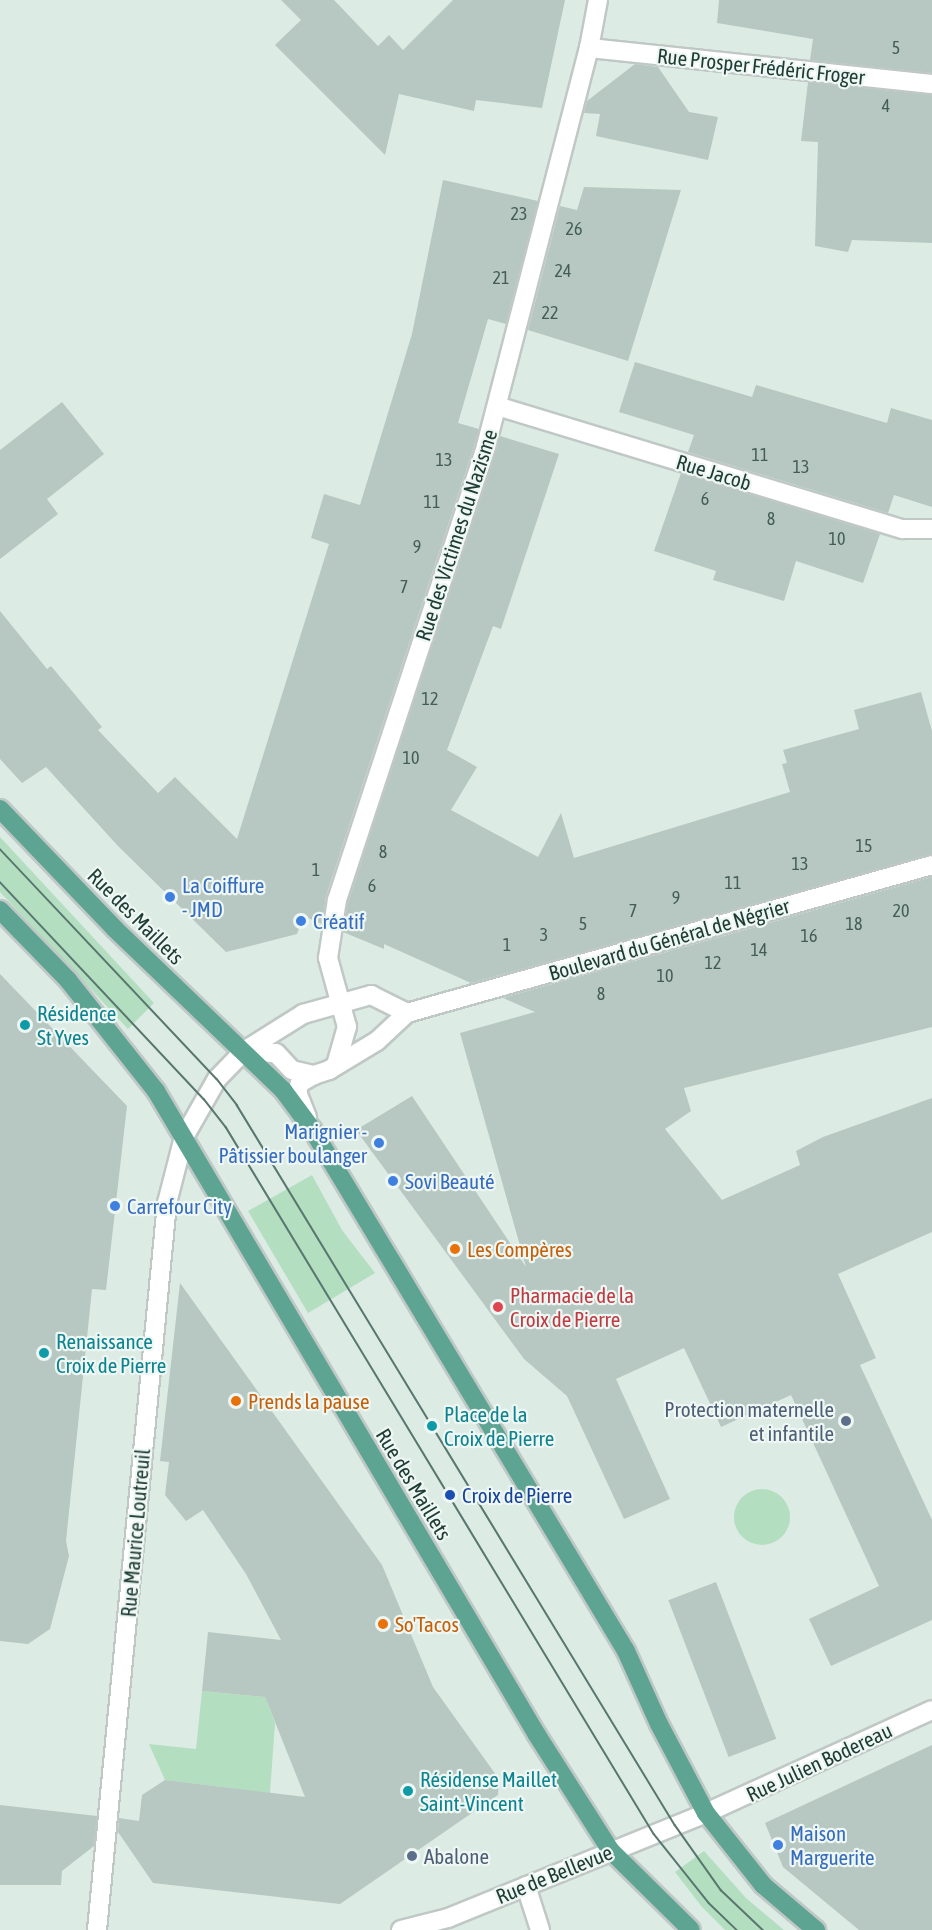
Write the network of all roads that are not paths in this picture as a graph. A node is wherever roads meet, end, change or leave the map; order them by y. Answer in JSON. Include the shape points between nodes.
{"nodes":[{"id":1,"x":598,"y":0,"type":"edge"},
{"id":2,"x":589,"y":48,"type":"junction"},
{"id":3,"x":932,"y":84,"type":"edge"},
{"id":4,"x":497,"y":406,"type":"junction"},
{"id":5,"x":932,"y":529,"type":"edge"},
{"id":6,"x":0,"y":809,"type":"edge"},
{"id":7,"x":932,"y":865,"type":"edge"},
{"id":8,"x":0,"y":910,"type":"edge"},
{"id":9,"x":340,"y":1002,"type":"junction"},
{"id":10,"x":407,"y":1013,"type":"junction"},
{"id":11,"x":244,"y":1051,"type":"junction"},
{"id":12,"x":336,"y":1065,"type":"junction"},
{"id":13,"x":314,"y":1075,"type":"junction"},
{"id":14,"x":312,"y":1129,"type":"junction"},
{"id":15,"x":184,"y":1137,"type":"junction"},
{"id":16,"x":932,"y":1710,"type":"edge"},
{"id":17,"x":706,"y":1813,"type":"junction"},
{"id":18,"x":611,"y":1851,"type":"junction"},
{"id":19,"x":526,"y":1886,"type":"junction"},
{"id":20,"x":97,"y":1930,"type":"edge"},
{"id":21,"x":401,"y":1930,"type":"edge"},
{"id":22,"x":540,"y":1930,"type":"edge"},
{"id":23,"x":691,"y":1930,"type":"edge"},
{"id":24,"x":816,"y":1930,"type":"edge"}],
"edges":[{"from":1,"to":2,"type":"street","name":"Rue des Victimes du Nazisme"},
{"from":2,"to":3,"type":"street","name":"Rue Prosper Frédéric Froger"},
{"from":2,"to":4,"type":"street","name":"Rue des Victimes du Nazisme"},
{"from":4,"to":5,"type":"street","name":"Rue Jacob","via":[[903,529]]},
{"from":4,"to":9,"type":"street","name":"Rue des Victimes du Nazisme","via":[[337,900],[328,958]]},
{"from":6,"to":11,"type":"main road","name":"Rue des Maillets","via":[[115,929]]},
{"from":7,"to":10,"type":"street","name":"Boulevard du Général de Négrier"},
{"from":8,"to":15,"type":"main road","name":"Rue des Maillets","via":[[68,980],[156,1091]]},
{"from":9,"to":10,"type":"street","via":[[370,995]]},
{"from":9,"to":11,"type":"street","via":[[303,1014]]},
{"from":9,"to":12,"type":"street","name":"Rue des Victimes du Nazisme","via":[[347,1027]]},
{"from":10,"to":12,"type":"street","name":"Boulevard du Général de Négrier","via":[[377,1041]]},
{"from":11,"to":13,"type":"street","via":[[276,1053],[292,1070]]},
{"from":11,"to":14,"type":"main road","name":"Rue des Maillets","via":[[283,1090]]},
{"from":11,"to":15,"type":"street","via":[[217,1078]]},
{"from":12,"to":13,"type":"street","name":"Boulevard du Général de Négrier"},
{"from":13,"to":14,"type":"street","name":"Rue des Maillets","via":[[300,1083],[297,1092]]},
{"from":14,"to":17,"type":"main road","name":"Rue des Maillets","via":[[626,1651],[658,1725]]},
{"from":15,"to":18,"type":"main road","name":"Rue des Maillets","via":[[537,1735]]},
{"from":15,"to":20,"type":"street","name":"Rue Maurice Loutreuil","via":[[167,1203]]},
{"from":16,"to":17,"type":"street","name":"Rue Julien Bodereau"},
{"from":17,"to":18,"type":"street","name":"Rue de Bellevue"},
{"from":17,"to":24,"type":"main road","name":"Rue des Maillets","via":[[763,1885]]},
{"from":18,"to":19,"type":"street","name":"Rue de Bellevue"},
{"from":18,"to":23,"type":"main road","name":"Rue des Maillets"},
{"from":19,"to":21,"type":"street","name":"Rue de Bellevue","via":[[448,1918]]},
{"from":19,"to":22,"type":"street"}]}
